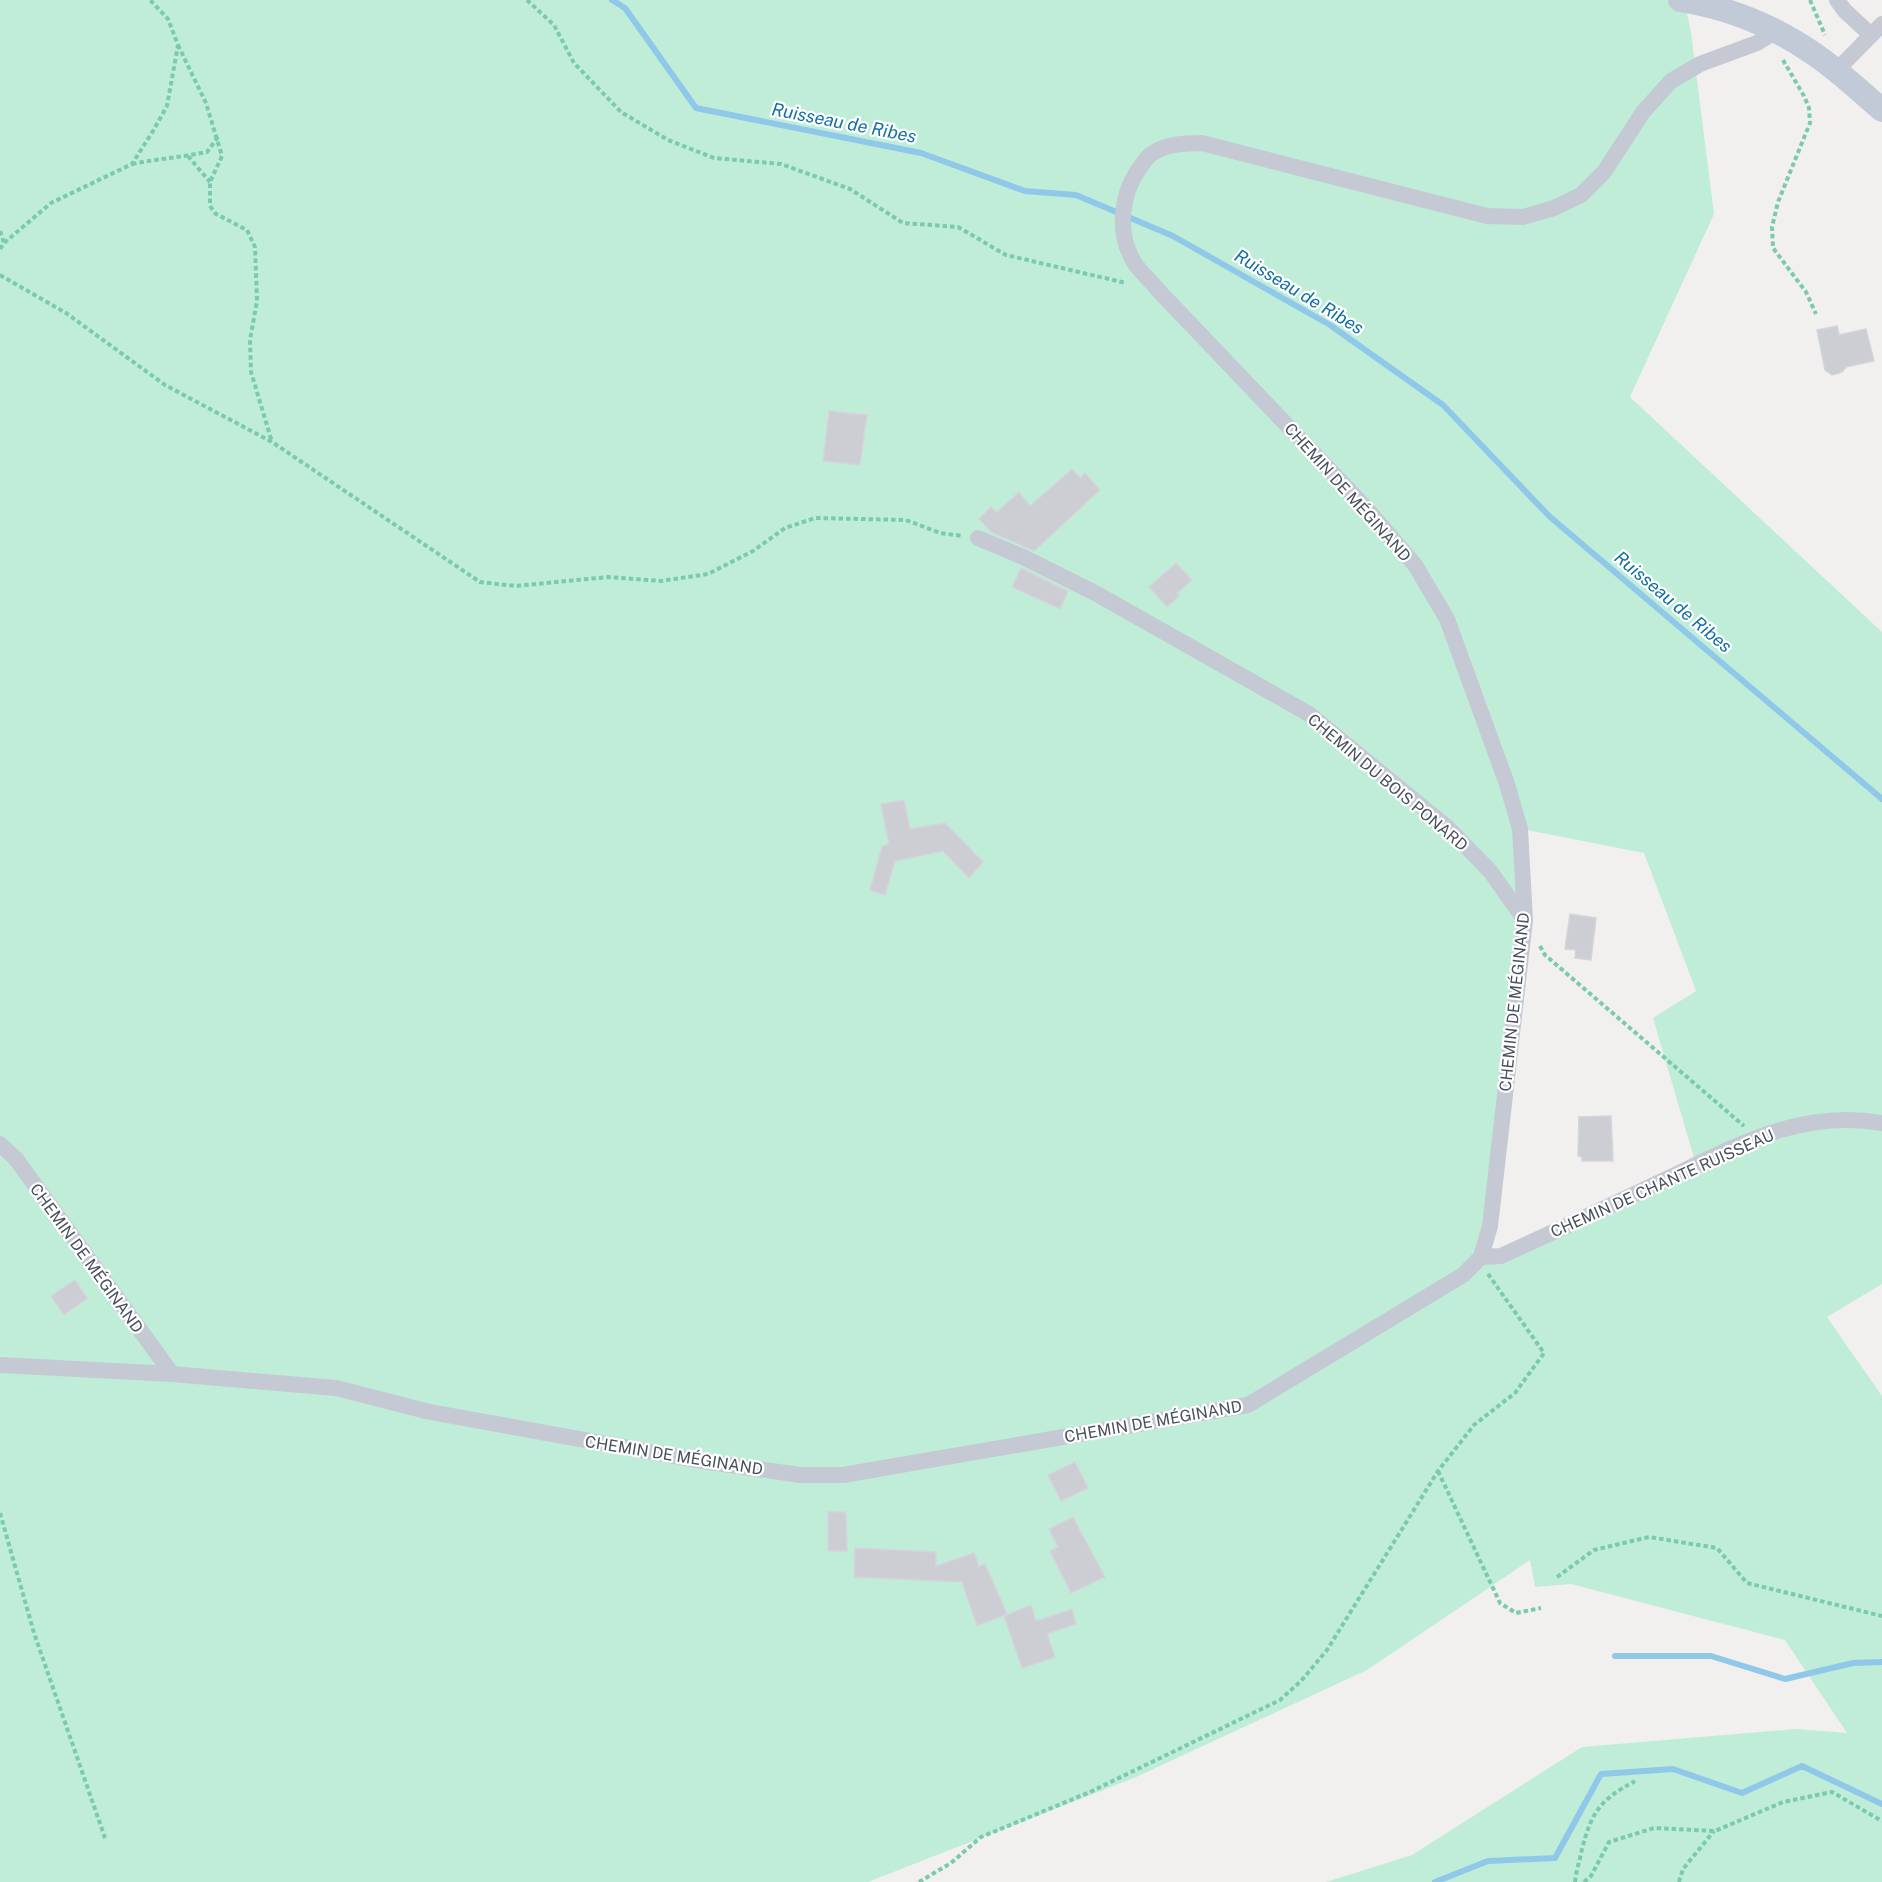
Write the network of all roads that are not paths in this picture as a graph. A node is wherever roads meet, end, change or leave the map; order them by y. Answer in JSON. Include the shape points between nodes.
{"nodes":[{"id":1,"x":1680,"y":0,"type":"edge"},
{"id":2,"x":1838,"y":0,"type":"edge"},
{"id":3,"x":1877,"y":29,"type":"edge"},
{"id":4,"x":1775,"y":32,"type":"junction"},
{"id":5,"x":1836,"y":71,"type":"junction"},
{"id":6,"x":1882,"y":110,"type":"edge"},
{"id":7,"x":978,"y":538,"type":"road end"},
{"id":8,"x":1524,"y":920,"type":"junction"},
{"id":9,"x":1882,"y":1123,"type":"edge"},
{"id":10,"x":0,"y":1144,"type":"edge"},
{"id":11,"x":1481,"y":1257,"type":"junction"},
{"id":12,"x":0,"y":1365,"type":"edge"},
{"id":13,"x":172,"y":1374,"type":"junction"}],
"edges":[{"from":1,"to":4,"type":"main road","via":[[1727,10]]},
{"from":2,"to":3,"type":"street","via":[[1845,11]]},
{"from":3,"to":5,"type":"street"},
{"from":4,"to":5,"type":"main road"},
{"from":4,"to":8,"type":"street","name":"CHEMIN DE MÉGINAND","via":[[1757,44],[1700,64],[1671,81],[1643,112],[1604,172],[1581,195],[1523,217],[1486,216],[1202,143],[1173,144],[1151,154],[1132,178],[1124,204],[1126,244],[1134,262],[1366,507],[1415,566],[1447,619],[1520,829]]},
{"from":5,"to":6,"type":"main road"},
{"from":7,"to":8,"type":"street","name":"CHEMIN DU BOIS PONARD","via":[[1097,594],[1309,714],[1448,828],[1490,871]]},
{"from":8,"to":11,"type":"street","name":"CHEMIN DE MÉGINAND","via":[[1490,1226]]},
{"from":9,"to":11,"type":"street","name":"CHEMIN DE CHANTE RUISSEAU","via":[[1859,1119],[1805,1123],[1756,1137],[1501,1256]]},
{"from":10,"to":13,"type":"street","name":"CHEMIN DE MÉGINAND","via":[[16,1159]]},
{"from":11,"to":13,"type":"street","name":"CHEMIN DE MÉGINAND","via":[[1463,1275],[1248,1405],[843,1475],[800,1475],[696,1460],[429,1412],[336,1389]]},
{"from":12,"to":13,"type":"street","name":"CHEMIN DE MÉGINAND"}]}
